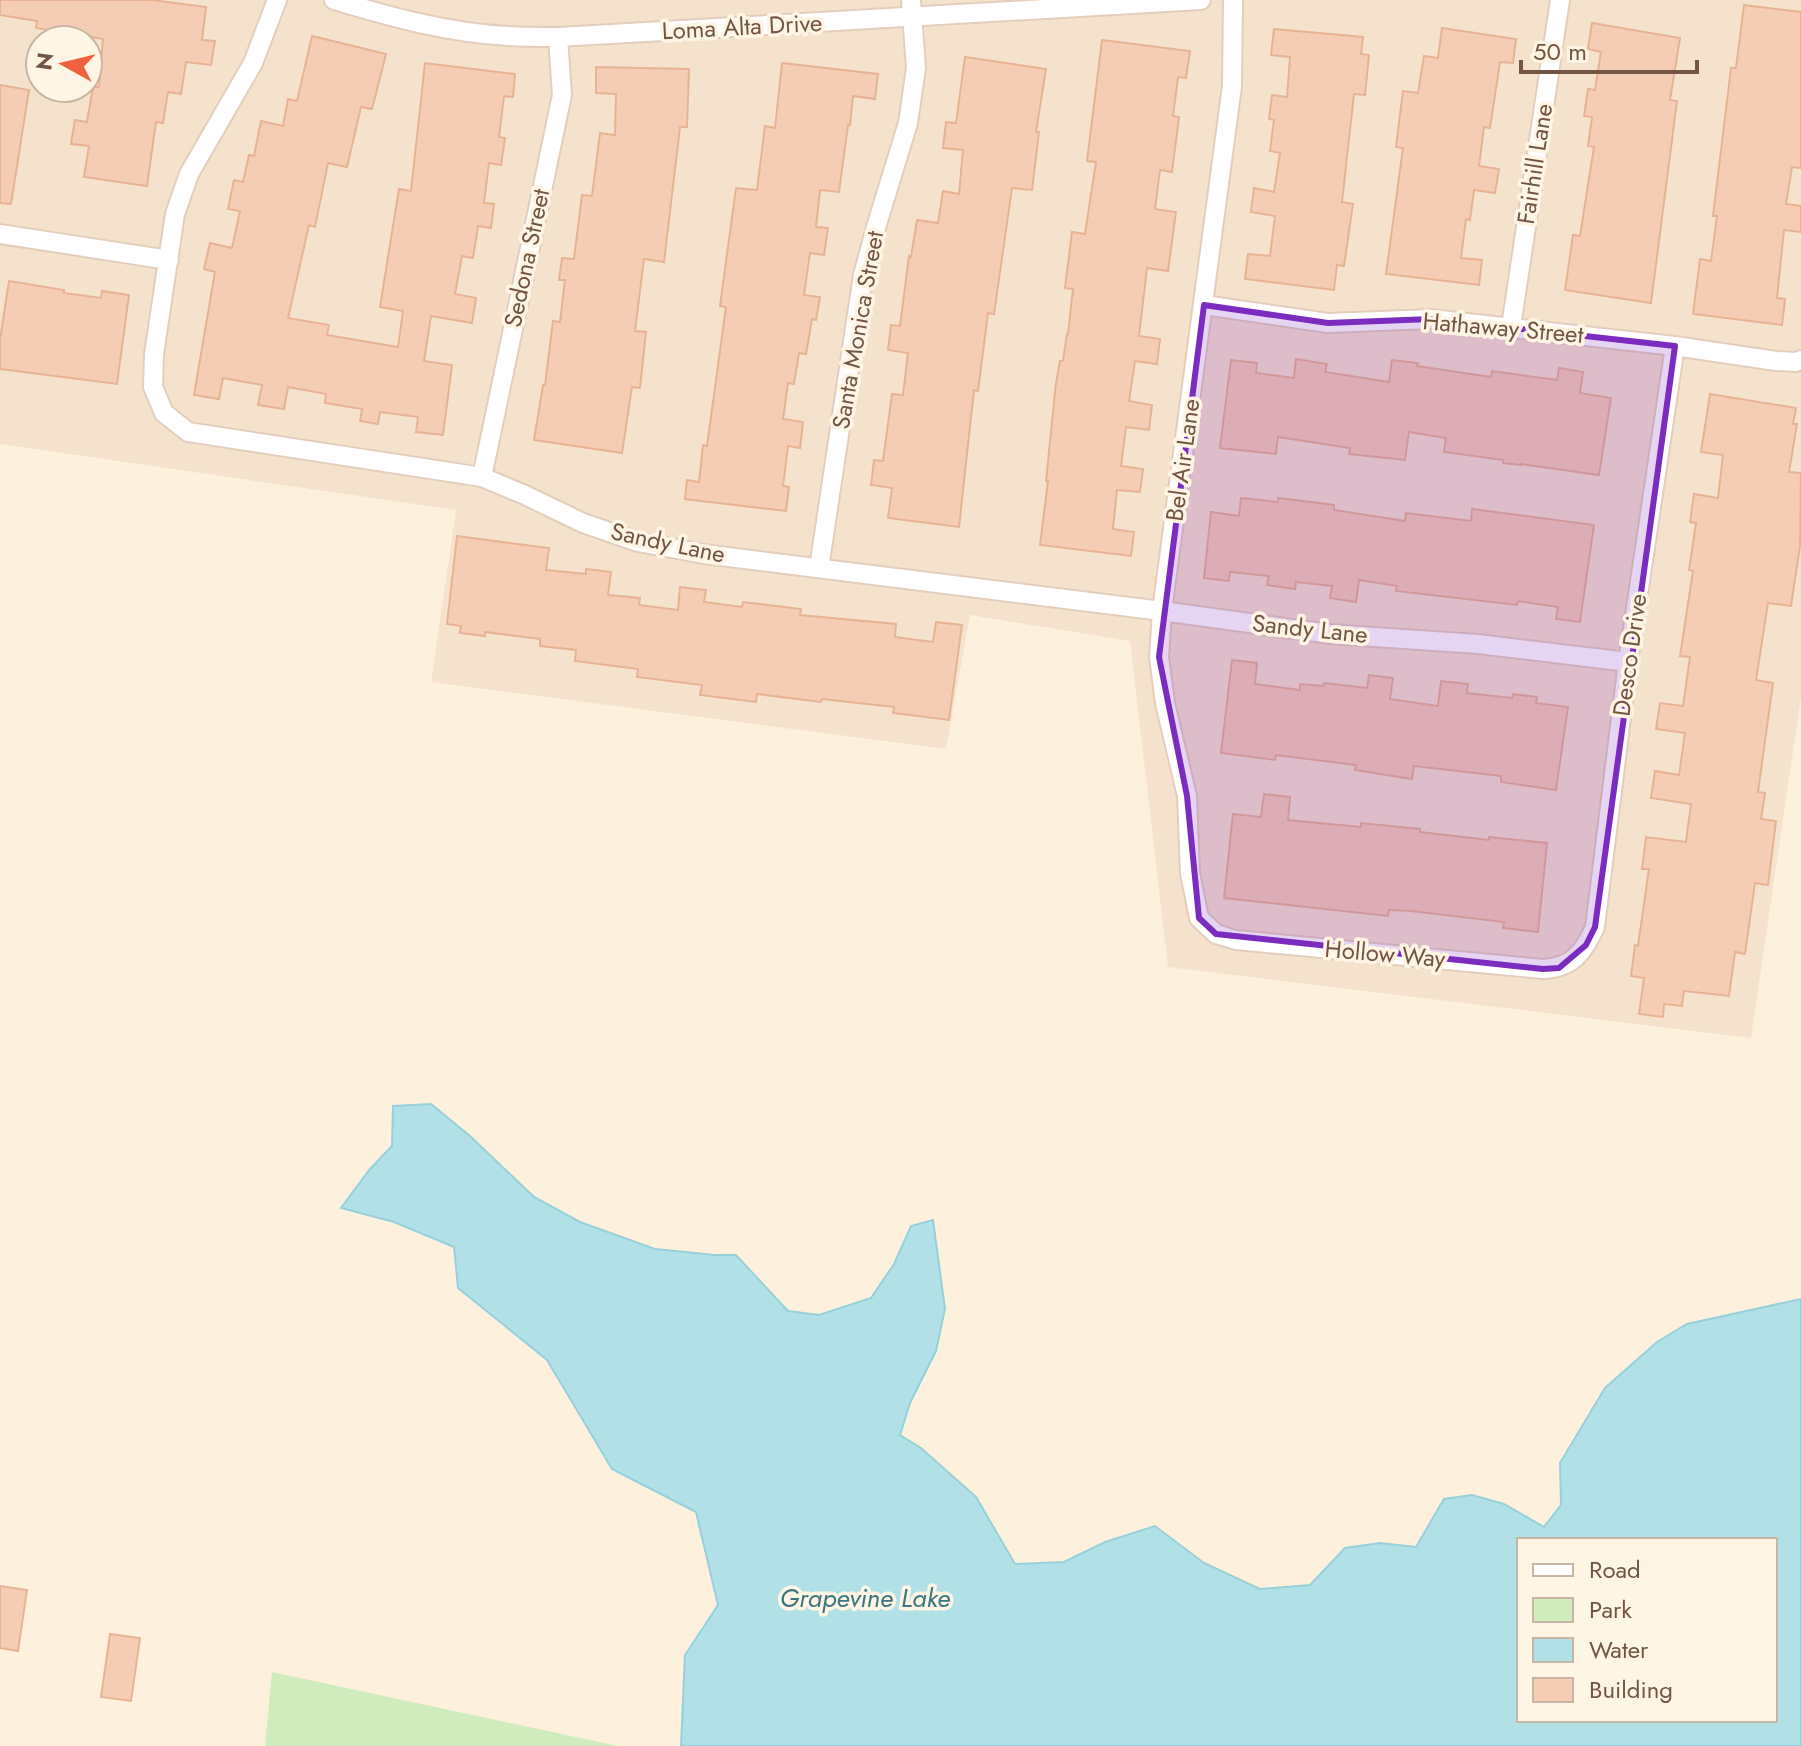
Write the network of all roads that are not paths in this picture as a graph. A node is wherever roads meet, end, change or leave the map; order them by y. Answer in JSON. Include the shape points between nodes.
{"nodes":[{"id":1,"x":277,"y":0,"type":"edge"},
{"id":2,"x":334,"y":0,"type":"edge"},
{"id":3,"x":1201,"y":0,"type":"edge"},
{"id":4,"x":1233,"y":0,"type":"edge"},
{"id":5,"x":1560,"y":0,"type":"edge"},
{"id":6,"x":911,"y":8,"type":"edge"},
{"id":7,"x":558,"y":37,"type":"junction"},
{"id":8,"x":0,"y":234,"type":"edge"},
{"id":9,"x":169,"y":260,"type":"junction"},
{"id":10,"x":1204,"y":305,"type":"junction"},
{"id":11,"x":1511,"y":327,"type":"junction"},
{"id":12,"x":1675,"y":346,"type":"junction"},
{"id":13,"x":1801,"y":360,"type":"edge"},
{"id":14,"x":482,"y":477,"type":"junction"},
{"id":15,"x":819,"y":568,"type":"junction"},
{"id":16,"x":1162,"y":611,"type":"junction"},
{"id":17,"x":1628,"y":662,"type":"junction"},
{"id":18,"x":1199,"y":918,"type":"joint"},
{"id":19,"x":1574,"y":958,"type":"joint"}],
"edges":[{"from":1,"to":9,"type":"street","name":"Sandy Lane","via":[[253,63],[189,174],[175,214]]},
{"from":2,"to":7,"type":"street","name":"Loma Alta Drive","via":[[458,30]]},
{"from":3,"to":6,"type":"street","name":"Loma Alta Drive"},
{"from":4,"to":10,"type":"street","name":"Bel Air Lane","via":[[1232,86]]},
{"from":5,"to":11,"type":"street","name":"Fairhill Lane"},
{"from":6,"to":7,"type":"street","name":"Loma Alta Drive"},
{"from":6,"to":15,"type":"street","name":"Santa Monica Street","via":[[916,68],[908,123],[863,275]]},
{"from":7,"to":14,"type":"street","name":"Sedona Street","via":[[562,95]]},
{"from":8,"to":9,"type":"street"},
{"from":9,"to":14,"type":"street","name":"Sandy Lane","via":[[153,387],[164,413],[188,432]]},
{"from":10,"to":11,"type":"street","name":"Hathaway Street","via":[[1328,323],[1431,319]]},
{"from":10,"to":16,"type":"street","name":"Bel Air Lane"},
{"from":11,"to":12,"type":"street","name":"Hathaway Street"},
{"from":12,"to":13,"type":"street","name":"Hathaway Street"},
{"from":12,"to":17,"type":"street","name":"Desco Drive"},
{"from":14,"to":15,"type":"street","name":"Sandy Lane","via":[[638,542]]},
{"from":15,"to":16,"type":"street","name":"Sandy Lane"},
{"from":16,"to":17,"type":"street","name":"Sandy Lane","via":[[1330,634]]},
{"from":16,"to":18,"type":"street","name":"Bel Air Lane","via":[[1159,657],[1187,796],[1190,873]]},
{"from":17,"to":19,"type":"street","name":"Desco Drive","via":[[1595,927]]},
{"from":18,"to":19,"type":"street","name":"Hollow Way","via":[[1216,934],[1236,940],[1543,969],[1559,968]]}]}
